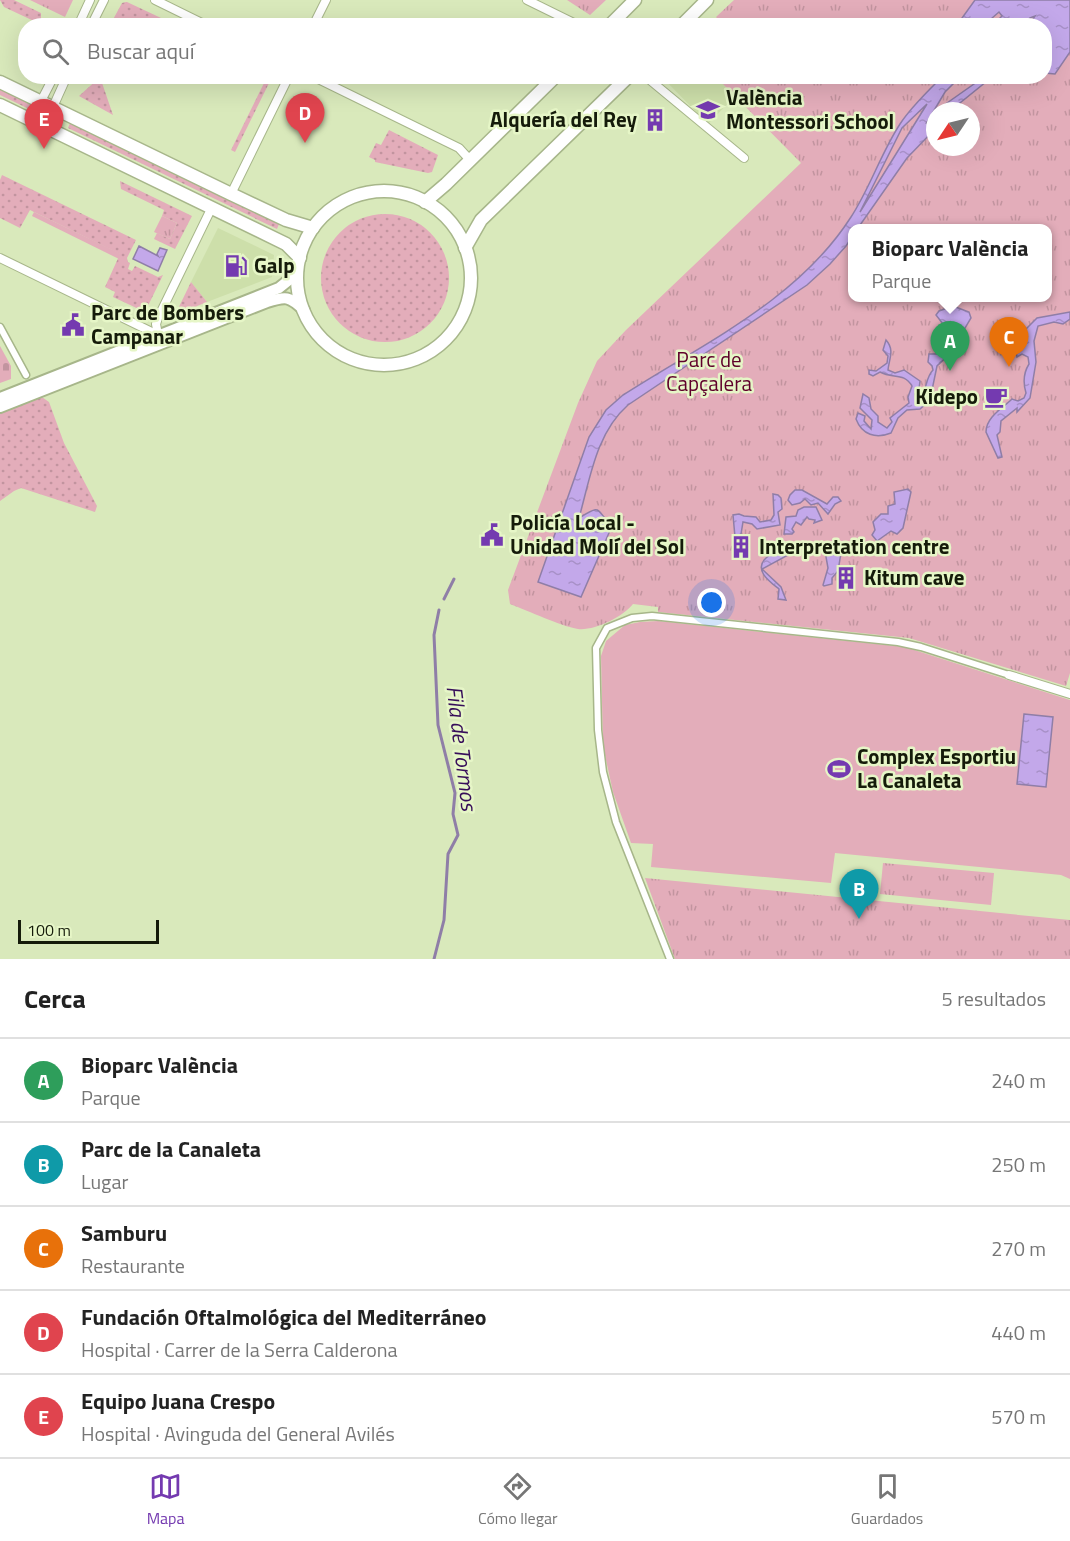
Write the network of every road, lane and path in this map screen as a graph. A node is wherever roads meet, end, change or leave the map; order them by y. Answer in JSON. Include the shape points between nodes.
{"nodes":[{"id":1,"x":90,"y":0,"type":"edge"},
{"id":2,"x":104,"y":0,"type":"edge"},
{"id":3,"x":156,"y":0,"type":"edge"},
{"id":4,"x":326,"y":0,"type":"edge"},
{"id":5,"x":527,"y":0,"type":"edge"},
{"id":6,"x":635,"y":0,"type":"edge"},
{"id":7,"x":707,"y":0,"type":"edge"},
{"id":8,"x":82,"y":18,"type":"edge"},
{"id":9,"x":95,"y":18,"type":"edge"},
{"id":10,"x":192,"y":18,"type":"edge"},
{"id":11,"x":317,"y":18,"type":"edge"},
{"id":12,"x":564,"y":18,"type":"edge"},
{"id":13,"x":617,"y":18,"type":"edge"},
{"id":14,"x":689,"y":18,"type":"edge"},
{"id":15,"x":0,"y":82,"type":"edge"},
{"id":16,"x":52,"y":84,"type":"edge"},
{"id":17,"x":61,"y":84,"type":"edge"},
{"id":18,"x":285,"y":84,"type":"edge"},
{"id":19,"x":328,"y":84,"type":"edge"},
{"id":20,"x":548,"y":84,"type":"edge"},
{"id":21,"x":621,"y":84,"type":"edge"},
{"id":22,"x":655,"y":84,"type":"edge"},
{"id":23,"x":47,"y":104,"type":"junction"},
{"id":24,"x":0,"y":105,"type":"edge"},
{"id":25,"x":744,"y":158,"type":"dead end"},
{"id":26,"x":470,"y":160,"type":"junction"},
{"id":27,"x":231,"y":194,"type":"junction"},
{"id":28,"x":425,"y":201,"type":"junction"},
{"id":29,"x":212,"y":207,"type":"junction"},
{"id":30,"x":313,"y":228,"type":"junction"},
{"id":31,"x":465,"y":248,"type":"junction"},
{"id":32,"x":0,"y":258,"type":"edge"},
{"id":33,"x":299,"y":264,"type":"junction"},
{"id":34,"x":304,"y":310,"type":"junction"},
{"id":35,"x":0,"y":327,"type":"edge"},
{"id":36,"x":158,"y":335,"type":"junction"},
{"id":37,"x":26,"y":375,"type":"dead end"},
{"id":38,"x":0,"y":398,"type":"edge"},
{"id":39,"x":0,"y":406,"type":"edge"},
{"id":40,"x":1009,"y":675,"type":"joint"},
{"id":41,"x":1070,"y":684,"type":"edge"},
{"id":42,"x":1068,"y":694,"type":"edge"},
{"id":43,"x":670,"y":959,"type":"edge"}],
"edges":[{"from":1,"to":8,"type":"street"},
{"from":2,"to":9,"type":"street"},
{"from":3,"to":10,"type":"street"},
{"from":4,"to":11,"type":"street"},
{"from":5,"to":12,"type":"street"},
{"from":6,"to":13,"type":"main road"},
{"from":7,"to":14,"type":"main road"},
{"from":15,"to":23,"type":"main road"},
{"from":16,"to":23,"type":"street"},
{"from":17,"to":23,"type":"street"},
{"from":18,"to":27,"type":"street"},
{"from":19,"to":26,"type":"street","via":[[459,148]]},
{"from":20,"to":26,"type":"main road"},
{"from":21,"to":31,"type":"main road","via":[[482,219]]},
{"from":22,"to":25,"type":"street"},
{"from":23,"to":27,"type":"main road"},
{"from":24,"to":29,"type":"main road"},
{"from":26,"to":28,"type":"main road"},
{"from":27,"to":30,"type":"main road"},
{"from":28,"to":30,"type":"main road","via":[[401,193],[364,193],[336,206]]},
{"from":28,"to":31,"type":"main road","via":[[447,219]]},
{"from":29,"to":33,"type":"main road","via":[[286,243]]},
{"from":29,"to":36,"type":"street","via":[[158,318]]},
{"from":30,"to":33,"type":"main road"},
{"from":31,"to":34,"type":"main road","via":[[470,287],[464,312],[441,344],[418,358],[380,365],[354,359],[321,337]]},
{"from":32,"to":36,"type":"street"},
{"from":33,"to":34,"type":"main road","via":[[298,290]]},
{"from":33,"to":36,"type":"main road","via":[[294,276],[279,288]]},
{"from":34,"to":39,"type":"main road","via":[[282,297]]},
{"from":35,"to":37,"type":"street"},
{"from":36,"to":38,"type":"main road"},
{"from":40,"to":42,"type":"street"},
{"from":40,"to":43,"type":"street","via":[[898,642],[652,616],[632,618],[607,628],[596,648],[603,772],[616,822]]},
{"from":41,"to":42,"type":"street"}]}
